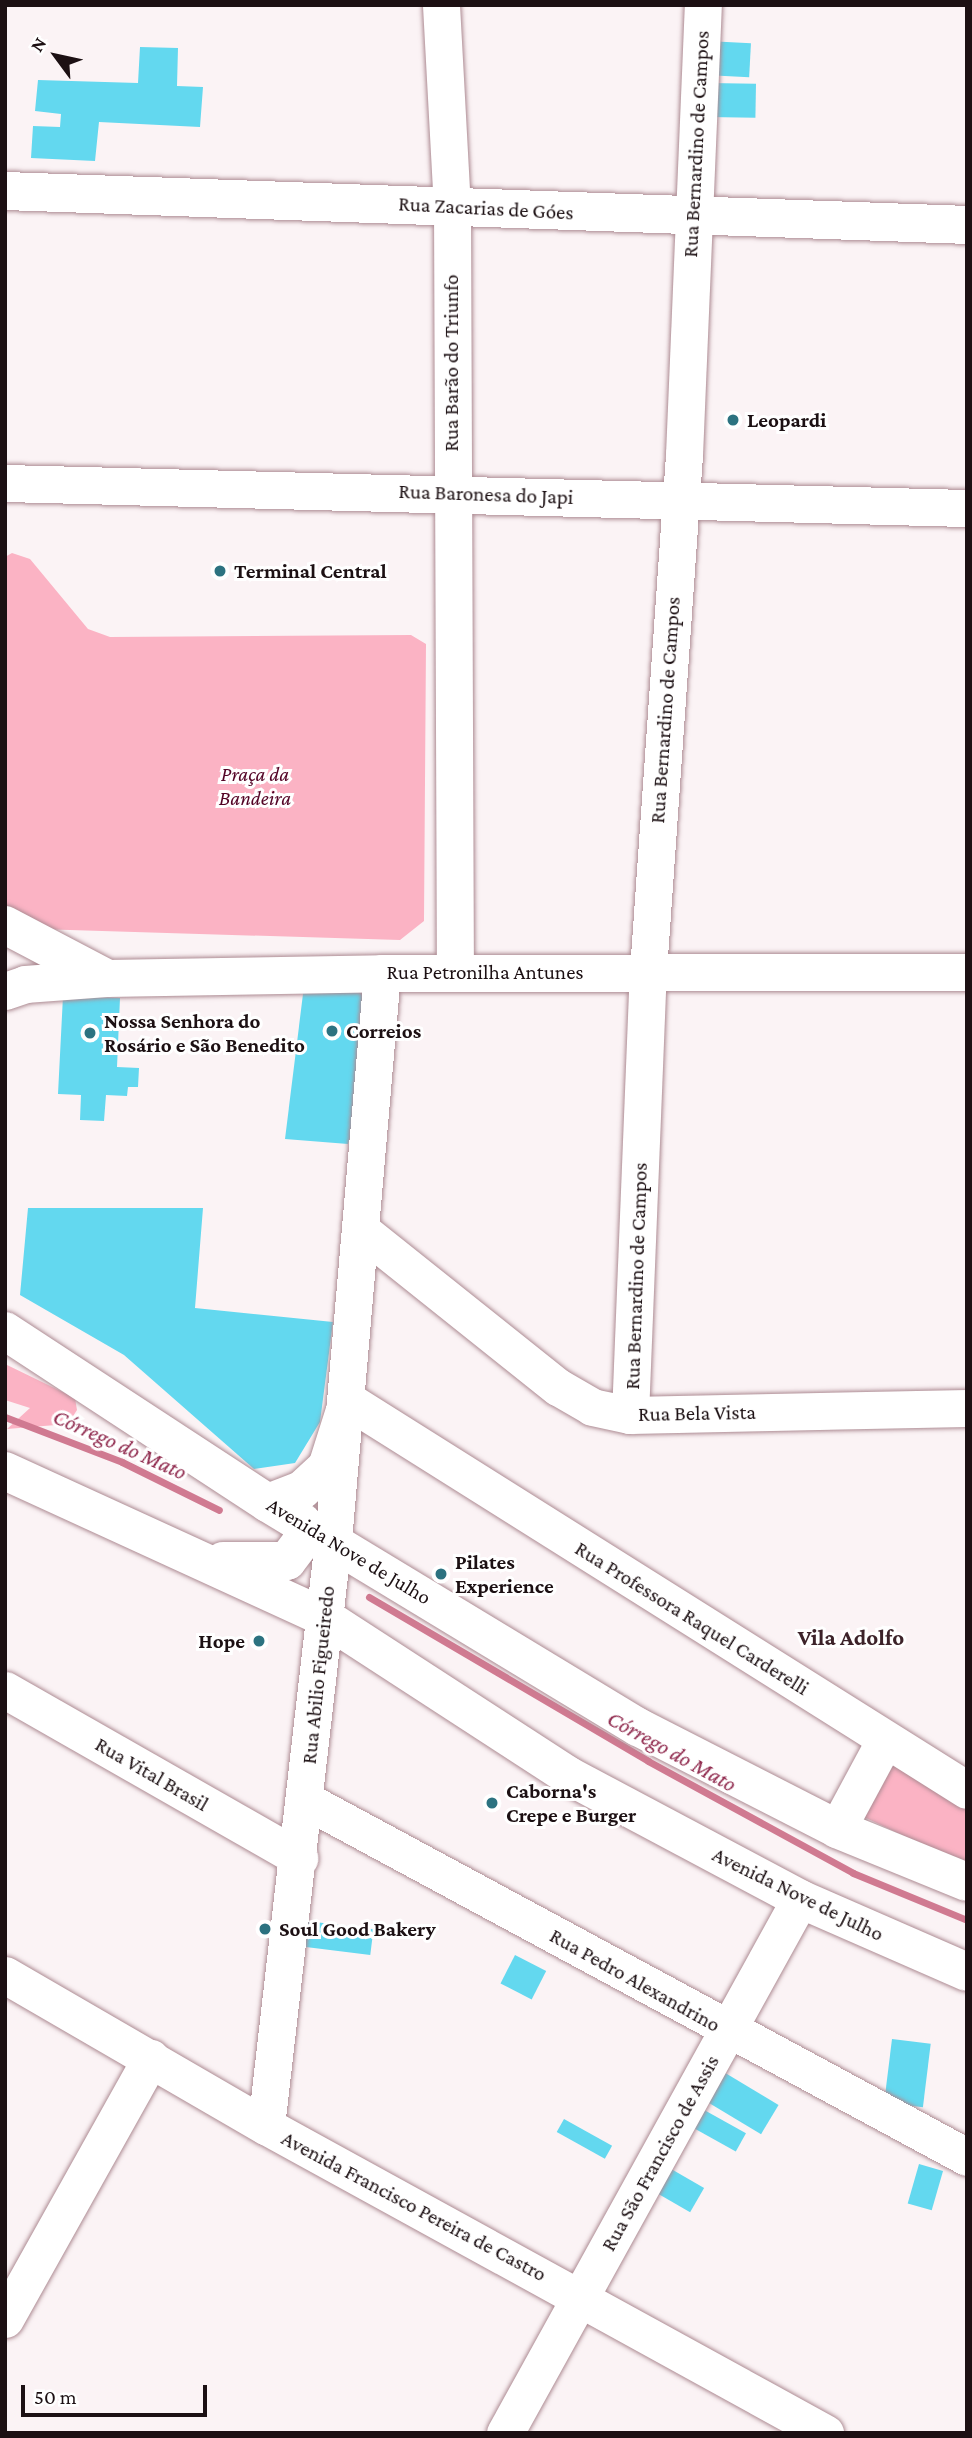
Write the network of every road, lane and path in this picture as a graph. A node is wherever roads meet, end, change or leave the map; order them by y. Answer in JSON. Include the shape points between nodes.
{"nodes":[{"id":1,"x":440,"y":5,"type":"edge"},
{"id":2,"x":703,"y":5,"type":"edge"},
{"id":3,"x":5,"y":191,"type":"edge"},
{"id":4,"x":452,"y":206,"type":"junction"},
{"id":5,"x":691,"y":218,"type":"junction"},
{"id":6,"x":967,"y":225,"type":"edge"},
{"id":7,"x":5,"y":483,"type":"edge"},
{"id":8,"x":451,"y":493,"type":"junction"},
{"id":9,"x":680,"y":500,"type":"junction"},
{"id":10,"x":967,"y":508,"type":"edge"},
{"id":11,"x":5,"y":925,"type":"edge"},
{"id":12,"x":648,"y":971,"type":"junction"},
{"id":13,"x":454,"y":972,"type":"junction"},
{"id":14,"x":967,"y":972,"type":"edge"},
{"id":15,"x":382,"y":973,"type":"junction"},
{"id":16,"x":106,"y":978,"type":"junction"},
{"id":17,"x":5,"y":991,"type":"edge"},
{"id":18,"x":362,"y":1230,"type":"junction"},
{"id":19,"x":5,"y":1331,"type":"edge"},
{"id":20,"x":347,"y":1404,"type":"junction"},
{"id":21,"x":967,"y":1408,"type":"edge"},
{"id":22,"x":630,"y":1415,"type":"junction"},
{"id":23,"x":5,"y":1471,"type":"edge"},
{"id":24,"x":268,"y":1503,"type":"junction"},
{"id":25,"x":317,"y":1531,"type":"junction"},
{"id":26,"x":203,"y":1560,"type":"junction"},
{"id":27,"x":324,"y":1617,"type":"junction"},
{"id":28,"x":5,"y":1690,"type":"edge"},
{"id":29,"x":885,"y":1740,"type":"junction"},
{"id":30,"x":967,"y":1790,"type":"edge"},
{"id":31,"x":305,"y":1800,"type":"junction"},
{"id":32,"x":837,"y":1829,"type":"junction"},
{"id":33,"x":299,"y":1858,"type":"junction"},
{"id":34,"x":967,"y":1882,"type":"edge"},
{"id":35,"x":800,"y":1899,"type":"junction"},
{"id":36,"x":967,"y":1972,"type":"edge"},
{"id":37,"x":5,"y":1975,"type":"edge"},
{"id":38,"x":728,"y":2031,"type":"junction"},
{"id":39,"x":151,"y":2058,"type":"junction"},
{"id":40,"x":265,"y":2126,"type":"junction"},
{"id":41,"x":967,"y":2158,"type":"edge"},
{"id":42,"x":581,"y":2296,"type":"junction"},
{"id":43,"x":5,"y":2319,"type":"edge"},
{"id":44,"x":505,"y":2433,"type":"edge"},
{"id":45,"x":825,"y":2433,"type":"edge"}],
"edges":[{"from":1,"to":4,"type":"street","name":"Rua Barão do Triunfo"},
{"from":2,"to":5,"type":"street","name":"Rua Bernardino de Campos"},
{"from":3,"to":4,"type":"main road","name":"Rua Zacarias de Góes"},
{"from":4,"to":5,"type":"main road","name":"Rua Zacarias de Góes"},
{"from":4,"to":8,"type":"street","name":"Rua Barão do Triunfo"},
{"from":5,"to":6,"type":"main road","name":"Rua Zacarias de Góes"},
{"from":5,"to":9,"type":"street","name":"Rua Bernardino de Campos"},
{"from":7,"to":8,"type":"street","name":"Rua Baronesa do Japi"},
{"from":8,"to":9,"type":"street","name":"Rua Baronesa do Japi"},
{"from":8,"to":13,"type":"street","name":"Rua Barão do Triunfo"},
{"from":9,"to":10,"type":"street","name":"Rua Baronesa do Japi"},
{"from":9,"to":12,"type":"street","name":"Rua Bernardino de Campos"},
{"from":11,"to":16,"type":"main road"},
{"from":12,"to":13,"type":"street","name":"Rua Petronilha Antunes"},
{"from":12,"to":14,"type":"street","name":"Rua Petronilha Antunes"},
{"from":12,"to":22,"type":"street","name":"Rua Bernardino de Campos"},
{"from":13,"to":15,"type":"street","name":"Rua Petronilha Antunes"},
{"from":15,"to":16,"type":"street","name":"Rua Petronilha Antunes"},
{"from":15,"to":18,"type":"street","name":"Rua Abilio Figueiredo"},
{"from":16,"to":17,"type":"street","name":"Rua Petronilha Antunes","via":[[25,984]]},
{"from":18,"to":20,"type":"street","name":"Rua Abilio Figueiredo"},
{"from":18,"to":22,"type":"street","name":"Rua Bela Vista","via":[[558,1387],[592,1407]]},
{"from":19,"to":24,"type":"main road","name":"Avenida Nove de Julho"},
{"from":20,"to":24,"type":"main road","via":[[327,1466],[302,1490]]},
{"from":20,"to":25,"type":"street","name":"Rua Abilio Figueiredo"},
{"from":20,"to":29,"type":"street","name":"Rua Professora Raquel Carderelli"},
{"from":21,"to":22,"type":"street","name":"Rua Bela Vista"},
{"from":23,"to":26,"type":"main road","name":"Avenida Nove de Julho"},
{"from":24,"to":25,"type":"main road","name":"Avenida Nove de Julho"},
{"from":25,"to":26,"type":"main road","via":[[302,1541],[287,1561]]},
{"from":25,"to":27,"type":"street","name":"Rua Abilio Figueiredo"},
{"from":25,"to":32,"type":"main road","name":"Avenida Nove de Julho","via":[[638,1727]]},
{"from":26,"to":27,"type":"main road","name":"Avenida Nove de Julho"},
{"from":27,"to":31,"type":"street","name":"Rua Abilio Figueiredo"},
{"from":27,"to":35,"type":"main road","name":"Avenida Nove de Julho","via":[[567,1774]]},
{"from":28,"to":33,"type":"street","name":"Rua Vital Brasil"},
{"from":29,"to":30,"type":"street","name":"Rua Professora Raquel Carderelli"},
{"from":29,"to":32,"type":"street"},
{"from":31,"to":33,"type":"street","name":"Rua Abilio Figueiredo"},
{"from":31,"to":38,"type":"street","name":"Rua Pedro Alexandrino"},
{"from":32,"to":34,"type":"main road","name":"Avenida Nove de Julho"},
{"from":33,"to":40,"type":"street","name":"Rua Abilio Figueiredo"},
{"from":35,"to":36,"type":"main road","name":"Avenida Nove de Julho"},
{"from":35,"to":38,"type":"street","name":"Rua São Francisco de Assis"},
{"from":37,"to":39,"type":"street","name":"Avenida Francisco Pereira de Castro"},
{"from":38,"to":41,"type":"street","name":"Rua Pedro Alexandrino"},
{"from":38,"to":42,"type":"street","name":"Rua São Francisco de Assis"},
{"from":39,"to":40,"type":"street","name":"Avenida Francisco Pereira de Castro"},
{"from":39,"to":43,"type":"street"},
{"from":40,"to":42,"type":"street","name":"Avenida Francisco Pereira de Castro"},
{"from":42,"to":44,"type":"street","name":"Rua São Francisco de Assis"},
{"from":42,"to":45,"type":"street","name":"Avenida Francisco Pereira de Castro"}]}
